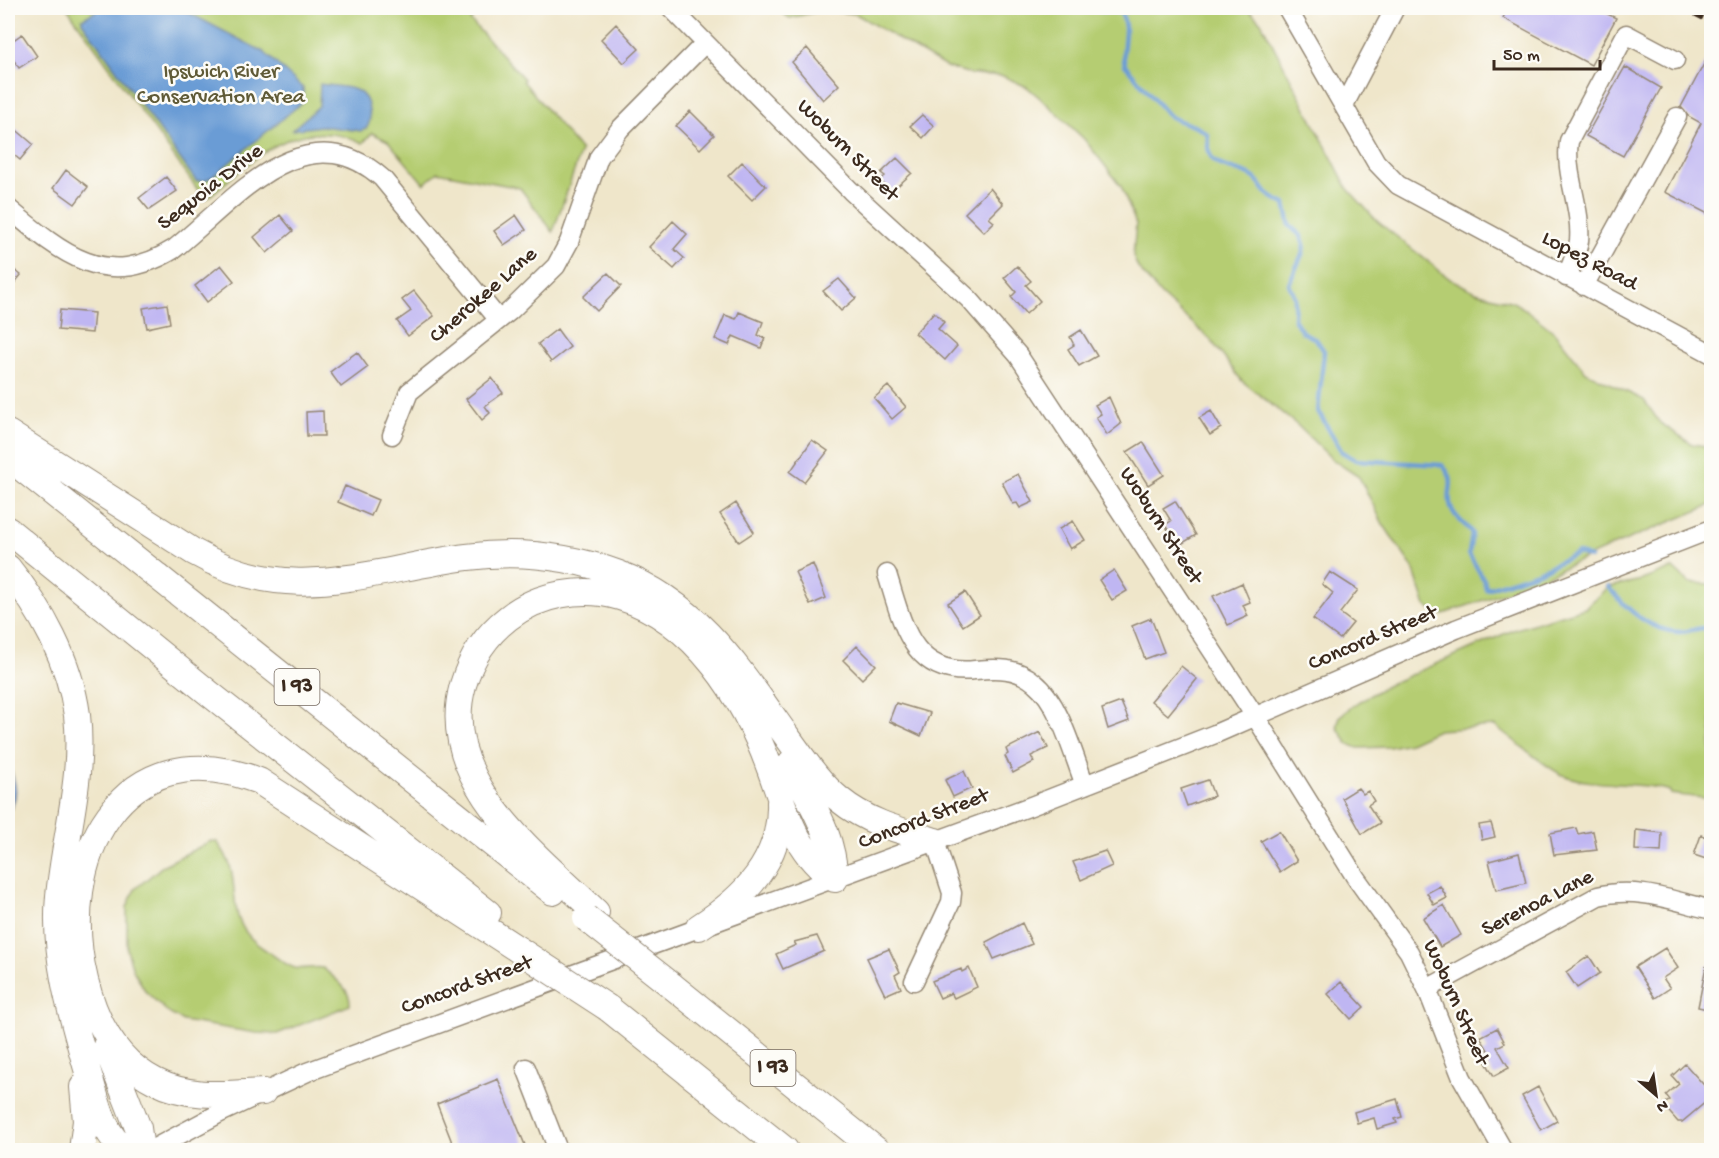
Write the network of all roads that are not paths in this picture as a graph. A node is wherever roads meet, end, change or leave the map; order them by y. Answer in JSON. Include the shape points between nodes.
{"nodes":[{"id":1,"x":671,"y":8,"type":"edge"},
{"id":2,"x":1287,"y":8,"type":"edge"},
{"id":3,"x":1395,"y":8,"type":"edge"},
{"id":4,"x":705,"y":43,"type":"junction"},
{"id":5,"x":1675,"y":60,"type":"dead end"},
{"id":6,"x":1344,"y":105,"type":"junction"},
{"id":7,"x":1677,"y":117,"type":"dead end"},
{"id":8,"x":8,"y":208,"type":"edge"},
{"id":9,"x":1566,"y":277,"type":"junction"},
{"id":10,"x":1584,"y":286,"type":"junction"},
{"id":11,"x":499,"y":320,"type":"junction"},
{"id":12,"x":1712,"y":354,"type":"edge"},
{"id":13,"x":8,"y":433,"type":"edge"},
{"id":14,"x":392,"y":435,"type":"dead end"},
{"id":15,"x":8,"y":457,"type":"edge"},
{"id":16,"x":1712,"y":529,"type":"edge"},
{"id":17,"x":8,"y":530,"type":"edge"},
{"id":18,"x":8,"y":568,"type":"edge"},
{"id":19,"x":887,"y":574,"type":"dead end"},
{"id":20,"x":762,"y":703,"type":"junction"},
{"id":21,"x":1255,"y":716,"type":"junction"},
{"id":22,"x":1085,"y":784,"type":"junction"},
{"id":23,"x":780,"y":799,"type":"junction"},
{"id":24,"x":935,"y":841,"type":"junction"},
{"id":25,"x":836,"y":879,"type":"junction"},
{"id":26,"x":1712,"y":910,"type":"edge"},
{"id":27,"x":591,"y":915,"type":"junction"},
{"id":28,"x":699,"y":927,"type":"junction"},
{"id":29,"x":524,"y":948,"type":"junction"},
{"id":30,"x":914,"y":981,"type":"dead end"},
{"id":31,"x":1427,"y":989,"type":"junction"},
{"id":32,"x":85,"y":1022,"type":"junction"},
{"id":33,"x":526,"y":1068,"type":"dead end"},
{"id":34,"x":263,"y":1092,"type":"junction"},
{"id":35,"x":82,"y":1150,"type":"edge"},
{"id":36,"x":127,"y":1150,"type":"edge"},
{"id":37,"x":141,"y":1150,"type":"edge"},
{"id":38,"x":151,"y":1150,"type":"edge"},
{"id":39,"x":558,"y":1150,"type":"edge"},
{"id":40,"x":785,"y":1150,"type":"edge"},
{"id":41,"x":876,"y":1150,"type":"edge"},
{"id":42,"x":1503,"y":1150,"type":"edge"}],
"edges":[{"from":1,"to":4,"type":"street","name":"Woburn Street"},
{"from":2,"to":6,"type":"street","name":"Lopez Road"},
{"from":3,"to":6,"type":"street"},
{"from":4,"to":11,"type":"street","name":"Cherokee Lane","via":[[609,143],[594,165],[569,242],[556,266]]},
{"from":4,"to":21,"type":"street","name":"Woburn Street","via":[[851,191],[953,283],[1002,334]]},
{"from":5,"to":9,"type":"street","via":[[1626,34],[1569,141],[1566,158],[1579,237]]},
{"from":6,"to":9,"type":"street","name":"Lopez Road","via":[[1383,172],[1398,185]]},
{"from":7,"to":10,"type":"street"},
{"from":8,"to":11,"type":"street","name":"Sequoia Drive","via":[[72,257],[97,265],[133,265],[174,249],[280,163],[304,154],[337,154],[361,163],[382,178]]},
{"from":9,"to":10,"type":"street","name":"Lopez Road"},
{"from":10,"to":12,"type":"street","name":"Lopez Road"},
{"from":11,"to":14,"type":"street","name":"Cherokee Lane","via":[[409,392]]},
{"from":13,"to":20,"type":"highway","via":[[194,552],[255,578],[321,582],[496,554],[563,559],[611,572],[653,591],[703,627],[731,657]]},
{"from":15,"to":27,"type":"highway","number":"I 93"},
{"from":16,"to":21,"type":"street","name":"Concord Street","via":[[1456,629]]},
{"from":17,"to":29,"type":"highway","number":"I 93"},
{"from":18,"to":32,"type":"highway","via":[[55,643],[70,680],[77,714],[77,774],[58,898],[62,960]]},
{"from":19,"to":22,"type":"street","via":[[907,635],[927,658],[955,670],[1012,670],[1030,678],[1044,691]]},
{"from":20,"to":24,"type":"highway","via":[[813,774],[842,802],[879,823]]},
{"from":20,"to":25,"type":"highway","via":[[826,830]]},
{"from":21,"to":22,"type":"street","name":"Concord Street"},
{"from":21,"to":31,"type":"street","name":"Woburn Street","via":[[1356,878],[1406,947]]},
{"from":22,"to":24,"type":"street","name":"Concord Street"},
{"from":23,"to":25,"type":"highway","via":[[809,857]]},
{"from":23,"to":27,"type":"highway","via":[[758,738],[734,691],[703,653],[664,620],[634,602],[591,592],[553,596],[519,610],[493,631],[470,666],[460,706],[464,748],[479,786],[500,816]]},
{"from":23,"to":28,"type":"highway","via":[[777,835],[761,873],[739,899]]},
{"from":24,"to":25,"type":"street","name":"Concord Street"},
{"from":24,"to":30,"type":"street","via":[[952,893],[951,902]]},
{"from":25,"to":28,"type":"street","name":"Concord Street"},
{"from":26,"to":31,"type":"street","name":"Serenoa Lane","via":[[1640,893],[1598,896]]},
{"from":27,"to":41,"type":"highway","number":"I 93","bridge":true,"via":[[671,985]]},
{"from":28,"to":34,"type":"street","name":"Concord Street","via":[[389,1040]]},
{"from":29,"to":32,"type":"highway","via":[[259,781],[230,771],[182,771],[153,780],[129,796],[106,820],[88,851],[79,888],[78,934]]},
{"from":29,"to":40,"type":"highway","number":"I 93","bridge":true,"via":[[608,1008]]},
{"from":31,"to":42,"type":"street","name":"Woburn Street","via":[[1462,1078]]},
{"from":32,"to":34,"type":"highway","via":[[136,1069],[157,1082],[206,1095]]},
{"from":32,"to":35,"type":"highway","via":[[86,1112]]},
{"from":32,"to":36,"type":"highway","via":[[105,1122],[116,1142]]},
{"from":32,"to":37,"type":"highway","via":[[138,1128]]},
{"from":33,"to":39,"type":"street"},
{"from":34,"to":38,"type":"street","name":"Concord Street"}]}
